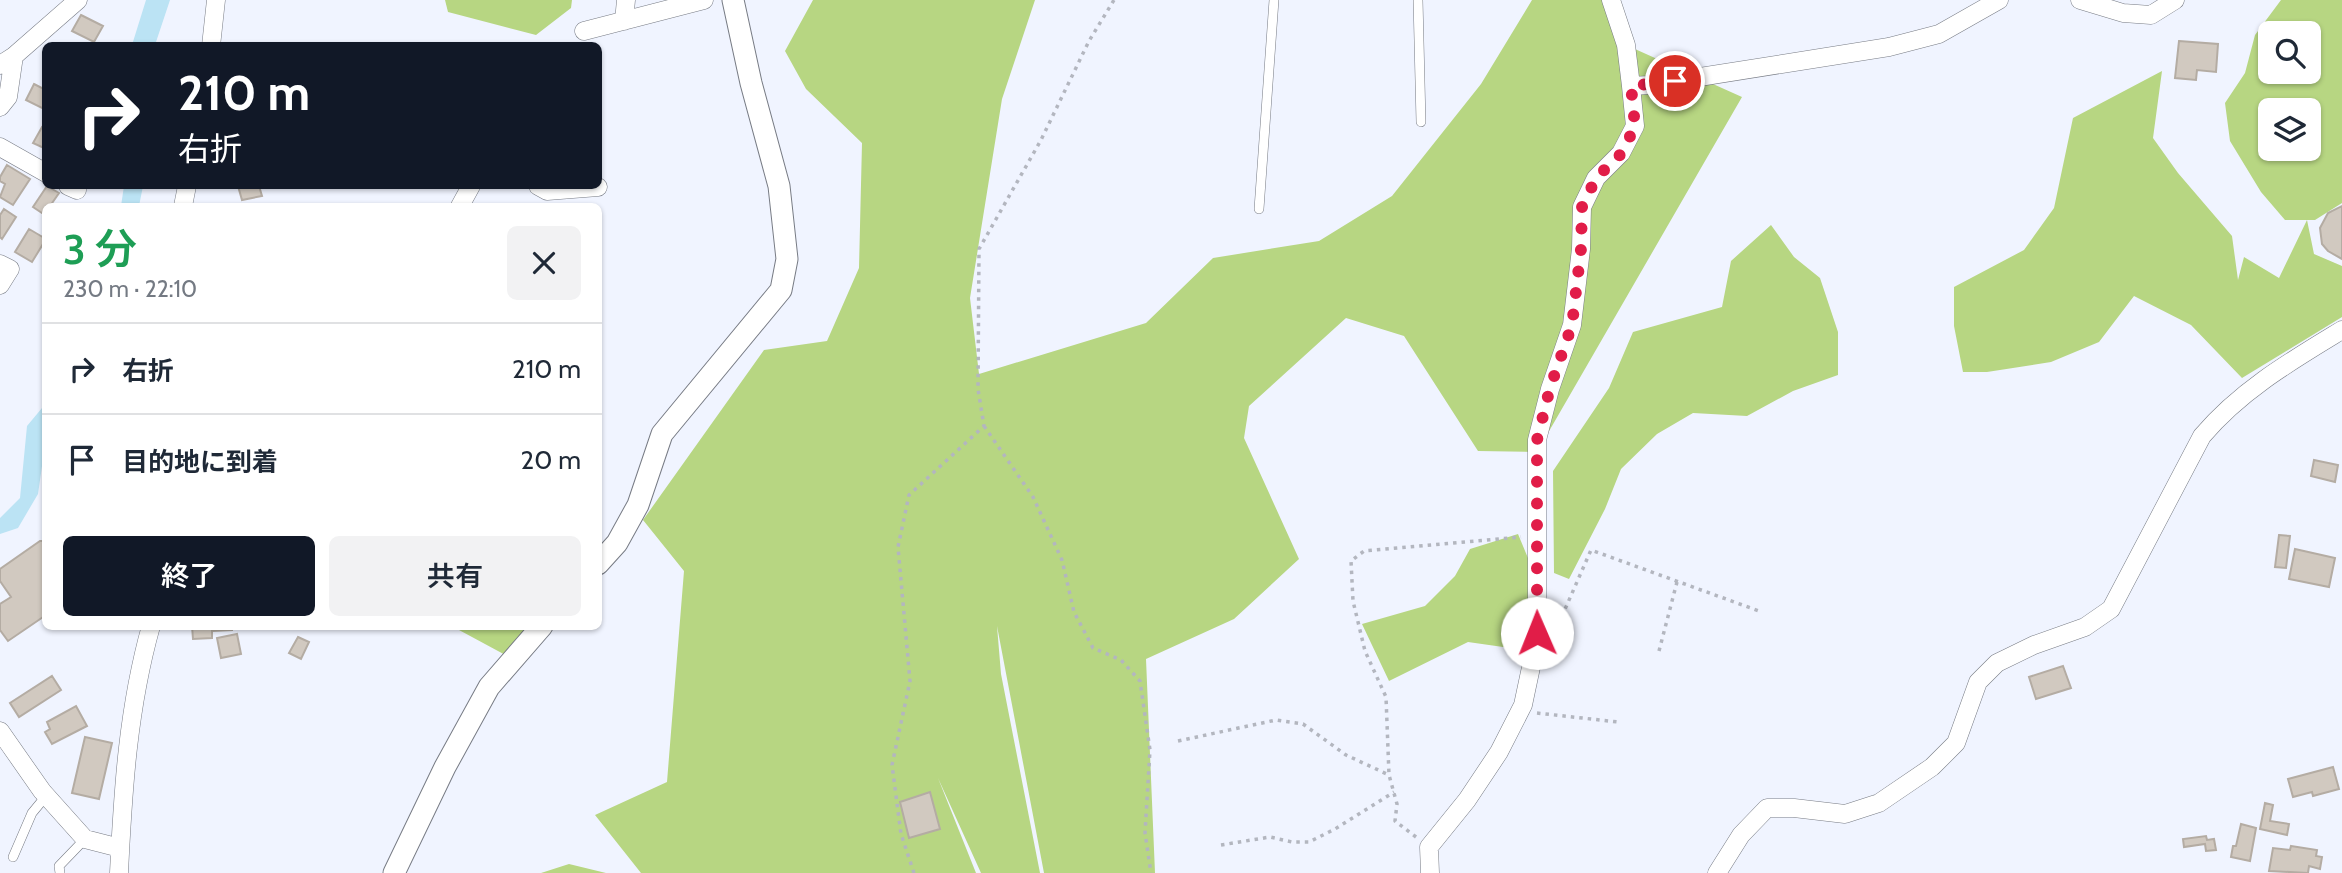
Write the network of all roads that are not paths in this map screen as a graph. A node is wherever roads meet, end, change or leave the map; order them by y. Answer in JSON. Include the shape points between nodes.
{"nodes":[{"id":1,"x":78,"y":0,"type":"edge"},
{"id":2,"x":213,"y":0,"type":"edge"},
{"id":3,"x":625,"y":0,"type":"edge"},
{"id":4,"x":704,"y":0,"type":"edge"},
{"id":5,"x":733,"y":0,"type":"edge"},
{"id":6,"x":1274,"y":0,"type":"edge"},
{"id":7,"x":1418,"y":0,"type":"edge"},
{"id":8,"x":1611,"y":0,"type":"edge"},
{"id":9,"x":1999,"y":0,"type":"edge"},
{"id":10,"x":2080,"y":0,"type":"edge"},
{"id":11,"x":2175,"y":0,"type":"edge"},
{"id":12,"x":624,"y":21,"type":"junction"},
{"id":13,"x":584,"y":31,"type":"dead end"},
{"id":14,"x":211,"y":42,"type":"edge"},
{"id":15,"x":7,"y":60,"type":"edge"},
{"id":16,"x":1631,"y":86,"type":"junction"},
{"id":17,"x":0,"y":107,"type":"edge"},
{"id":18,"x":1421,"y":122,"type":"dead end"},
{"id":19,"x":0,"y":147,"type":"edge"},
{"id":20,"x":42,"y":171,"type":"edge"},
{"id":21,"x":543,"y":189,"type":"edge"},
{"id":22,"x":572,"y":189,"type":"edge"},
{"id":23,"x":1259,"y":209,"type":"dead end"},
{"id":24,"x":0,"y":264,"type":"edge"},
{"id":25,"x":0,"y":285,"type":"edge"},
{"id":26,"x":2342,"y":330,"type":"edge"},
{"id":27,"x":602,"y":560,"type":"edge"},
{"id":28,"x":151,"y":630,"type":"edge"},
{"id":29,"x":539,"y":630,"type":"edge"},
{"id":30,"x":0,"y":731,"type":"edge"},
{"id":31,"x":46,"y":796,"type":"junction"},
{"id":32,"x":85,"y":839,"type":"junction"},
{"id":33,"x":120,"y":848,"type":"junction"},
{"id":34,"x":13,"y":857,"type":"dead end"},
{"id":35,"x":60,"y":873,"type":"edge"},
{"id":36,"x":119,"y":873,"type":"edge"},
{"id":37,"x":394,"y":873,"type":"edge"},
{"id":38,"x":1430,"y":873,"type":"edge"},
{"id":39,"x":1717,"y":873,"type":"edge"}],
"edges":[{"from":1,"to":15,"type":"street"},
{"from":2,"to":14,"type":"street"},
{"from":3,"to":12,"type":"street"},
{"from":4,"to":12,"type":"street"},
{"from":5,"to":27,"type":"street","via":[[779,186],[787,259],[781,290],[662,434],[638,505]]},
{"from":6,"to":23,"type":"lane"},
{"from":7,"to":18,"type":"lane"},
{"from":8,"to":16,"type":"street","via":[[1626,45]]},
{"from":9,"to":16,"type":"street","via":[[1939,34],[1889,47]]},
{"from":10,"to":11,"type":"street","via":[[2123,13],[2151,15]]},
{"from":12,"to":13,"type":"street"},
{"from":15,"to":17,"type":"street","via":[[9,97]]},
{"from":16,"to":38,"type":"street","via":[[1635,126],[1622,153],[1596,178],[1582,207],[1572,325],[1537,440],[1537,633],[1520,711],[1480,781],[1429,847]]},
{"from":19,"to":20,"type":"street"},
{"from":21,"to":22,"type":"street"},
{"from":24,"to":25,"type":"street","via":[[10,269]]},
{"from":26,"to":39,"type":"street","via":[[2259,381],[2222,413],[2202,436],[2111,609],[2085,627],[1997,663],[1978,682],[1956,743],[1932,767],[1879,803],[1845,814],[1767,808],[1741,835]]},
{"from":28,"to":33,"type":"street","via":[[140,667],[123,781]]},
{"from":29,"to":37,"type":"street","via":[[489,687]]},
{"from":30,"to":31,"type":"street"},
{"from":31,"to":32,"type":"street"},
{"from":31,"to":34,"type":"lane","via":[[32,813]]},
{"from":32,"to":33,"type":"street"},
{"from":32,"to":35,"type":"lane","via":[[59,866]]},
{"from":33,"to":36,"type":"street"}]}
